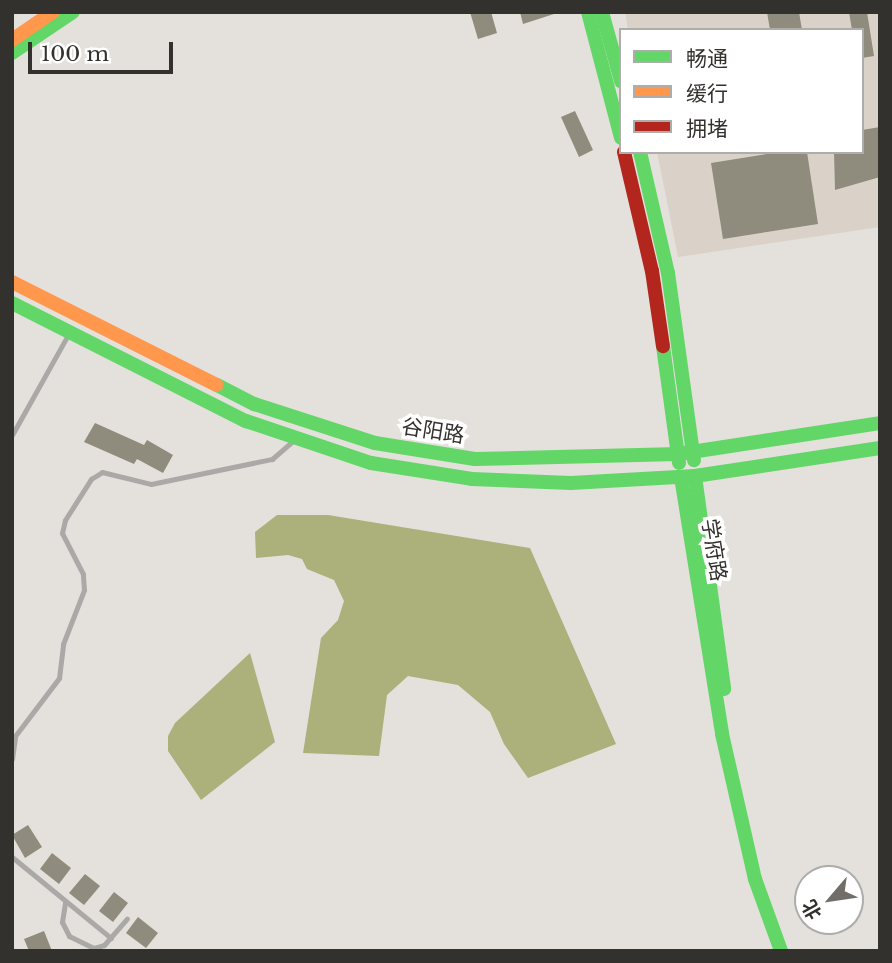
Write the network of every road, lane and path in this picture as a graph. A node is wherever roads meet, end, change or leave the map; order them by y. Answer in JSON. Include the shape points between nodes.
{"nodes":[{"id":1,"x":53,"y":12,"type":"edge"},
{"id":2,"x":73,"y":12,"type":"edge"},
{"id":3,"x":588,"y":12,"type":"edge"},
{"id":4,"x":603,"y":12,"type":"edge"},
{"id":5,"x":12,"y":40,"type":"edge"},
{"id":6,"x":12,"y":53,"type":"edge"},
{"id":7,"x":619,"y":73,"type":"edge"},
{"id":8,"x":619,"y":130,"type":"edge"},
{"id":9,"x":624,"y":154,"type":"edge"},
{"id":10,"x":640,"y":154,"type":"edge"},
{"id":11,"x":12,"y":282,"type":"edge"},
{"id":12,"x":12,"y":303,"type":"edge"},
{"id":13,"x":70,"y":332,"type":"junction"},
{"id":14,"x":880,"y":423,"type":"edge"},
{"id":15,"x":12,"y":435,"type":"edge"},
{"id":16,"x":296,"y":438,"type":"junction"},
{"id":17,"x":880,"y":448,"type":"edge"},
{"id":18,"x":685,"y":453,"type":"junction"},
{"id":19,"x":688,"y":476,"type":"junction"},
{"id":20,"x":14,"y":737,"type":"edge"},
{"id":21,"x":12,"y":759,"type":"edge"},
{"id":22,"x":12,"y":857,"type":"edge"},
{"id":23,"x":65,"y":903,"type":"junction"},
{"id":24,"x":127,"y":919,"type":"dead end"},
{"id":25,"x":111,"y":938,"type":"junction"},
{"id":26,"x":781,"y":951,"type":"edge"},
{"id":27,"x":790,"y":951,"type":"edge"}],
"edges":[{"from":1,"to":5,"type":"main road"},
{"from":2,"to":6,"type":"main road"},
{"from":3,"to":8,"type":"main road"},
{"from":4,"to":7,"type":"main road"},
{"from":9,"to":18,"type":"main road","name":"学府路","via":[[652,271]]},
{"from":10,"to":18,"type":"main road","name":"学府路","via":[[668,273]]},
{"from":11,"to":18,"type":"main road","name":"谷阳路","via":[[254,404],[375,443],[475,459]]},
{"from":12,"to":13,"type":"main road","name":"谷阳路"},
{"from":13,"to":15,"type":"lane"},
{"from":13,"to":16,"type":"main road","name":"谷阳路","via":[[246,421]]},
{"from":14,"to":18,"type":"main road","name":"谷阳路"},
{"from":16,"to":19,"type":"main road","name":"谷阳路","via":[[371,463],[472,478],[571,483]]},
{"from":16,"to":20,"type":"lane","via":[[272,459],[151,484],[102,472],[91,479],[65,520],[62,533],[83,574],[83,590],[63,644],[59,678]]},
{"from":17,"to":19,"type":"main road","name":"谷阳路"},
{"from":18,"to":19,"type":"main road","name":"学府路"},
{"from":19,"to":26,"type":"main road","name":"学府路","via":[[722,734],[755,879]]},
{"from":19,"to":27,"type":"main road","name":"学府路","via":[[730,729],[764,877]]},
{"from":20,"to":21,"type":"lane"},
{"from":22,"to":23,"type":"lane"},
{"from":23,"to":25,"type":"lane"},
{"from":23,"to":25,"type":"lane","via":[[62,922],[69,936],[94,948]]},
{"from":24,"to":25,"type":"lane"}]}
